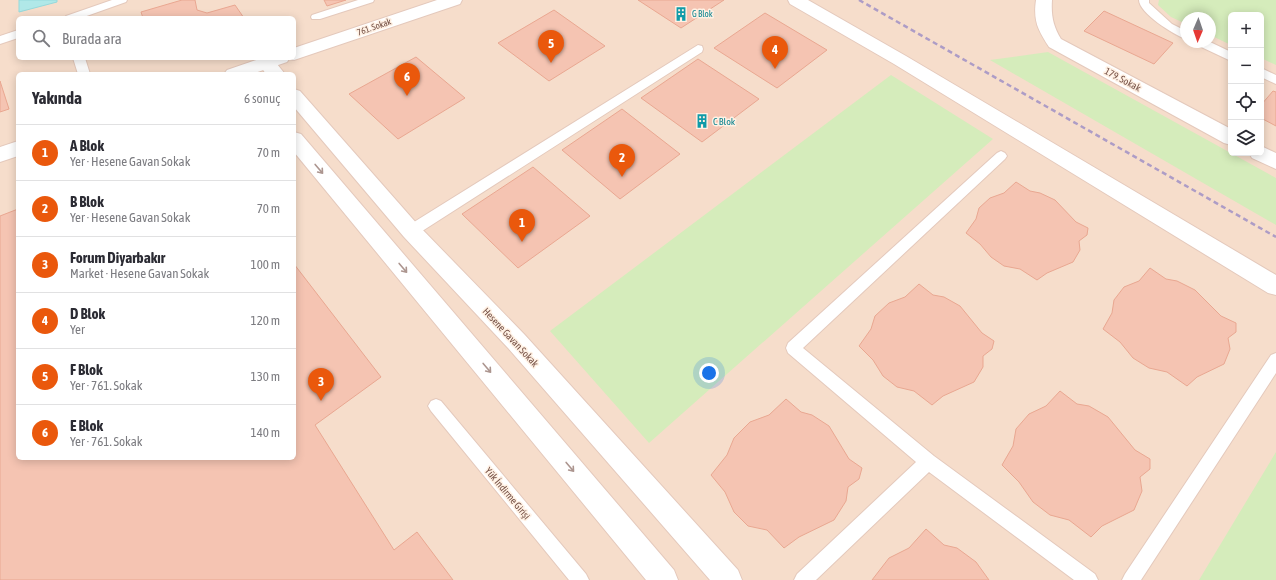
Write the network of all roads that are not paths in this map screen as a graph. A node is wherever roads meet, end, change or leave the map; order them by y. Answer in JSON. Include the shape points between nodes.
{"nodes":[{"id":1,"x":122,"y":0,"type":"edge"},
{"id":2,"x":369,"y":0,"type":"edge"},
{"id":3,"x":454,"y":0,"type":"edge"},
{"id":4,"x":796,"y":0,"type":"edge"},
{"id":5,"x":1044,"y":0,"type":"edge"},
{"id":6,"x":1144,"y":0,"type":"edge"},
{"id":7,"x":76,"y":16,"type":"edge"},
{"id":8,"x":316,"y":17,"type":"dead end"},
{"id":9,"x":1180,"y":32,"type":"edge"},
{"id":10,"x":16,"y":35,"type":"edge"},
{"id":11,"x":0,"y":40,"type":"edge"},
{"id":12,"x":1212,"y":48,"type":"edge"},
{"id":13,"x":698,"y":49,"type":"dead end"},
{"id":14,"x":296,"y":53,"type":"edge"},
{"id":15,"x":1228,"y":56,"type":"edge"},
{"id":16,"x":80,"y":60,"type":"edge"},
{"id":17,"x":275,"y":65,"type":"edge"},
{"id":18,"x":83,"y":72,"type":"edge"},
{"id":19,"x":242,"y":72,"type":"edge"},
{"id":20,"x":1264,"y":74,"type":"edge"},
{"id":21,"x":1276,"y":80,"type":"edge"},
{"id":22,"x":296,"y":97,"type":"edge"},
{"id":23,"x":1228,"y":136,"type":"edge"},
{"id":24,"x":296,"y":141,"type":"edge"},
{"id":25,"x":16,"y":149,"type":"edge"},
{"id":26,"x":0,"y":155,"type":"edge"},
{"id":27,"x":1001,"y":156,"type":"dead end"},
{"id":28,"x":1264,"y":156,"type":"edge"},
{"id":29,"x":1276,"y":162,"type":"edge"},
{"id":30,"x":411,"y":231,"type":"junction"},
{"id":31,"x":1276,"y":286,"type":"edge"},
{"id":32,"x":1276,"y":360,"type":"edge"},
{"id":33,"x":436,"y":406,"type":"dead end"},
{"id":34,"x":928,"y":462,"type":"junction"},
{"id":35,"x":580,"y":580,"type":"edge"},
{"id":36,"x":664,"y":580,"type":"edge"},
{"id":37,"x":728,"y":580,"type":"edge"},
{"id":38,"x":803,"y":580,"type":"edge"},
{"id":39,"x":1089,"y":580,"type":"edge"},
{"id":40,"x":1131,"y":580,"type":"edge"}],
"edges":[{"from":1,"to":7,"type":"lane"},
{"from":2,"to":8,"type":"lane"},
{"from":3,"to":14,"type":"street","name":"761. Sokak"},
{"from":4,"to":31,"type":"street"},
{"from":5,"to":23,"type":"street","name":"179. Sokak","via":[[1042,16],[1047,30],[1056,43]]},
{"from":6,"to":9,"type":"lane","via":[[1144,4],[1168,26]]},
{"from":10,"to":11,"type":"lane"},
{"from":12,"to":15,"type":"lane"},
{"from":13,"to":30,"type":"lane"},
{"from":16,"to":18,"type":"lane"},
{"from":17,"to":19,"type":"street"},
{"from":20,"to":21,"type":"lane"},
{"from":22,"to":30,"type":"street","name":"Hesene Gavan Sokak"},
{"from":24,"to":36,"type":"street","one_way":true},
{"from":25,"to":26,"type":"street"},
{"from":27,"to":34,"type":"lane","via":[[793,348]]},
{"from":28,"to":29,"type":"street"},
{"from":30,"to":37,"type":"street","name":"Hesene Gavan Sokak","via":[[516,341]]},
{"from":32,"to":40,"type":"lane"},
{"from":33,"to":35,"type":"lane","name":"Yük İndirme Girişi"},
{"from":34,"to":38,"type":"lane"},
{"from":34,"to":39,"type":"lane"}]}
